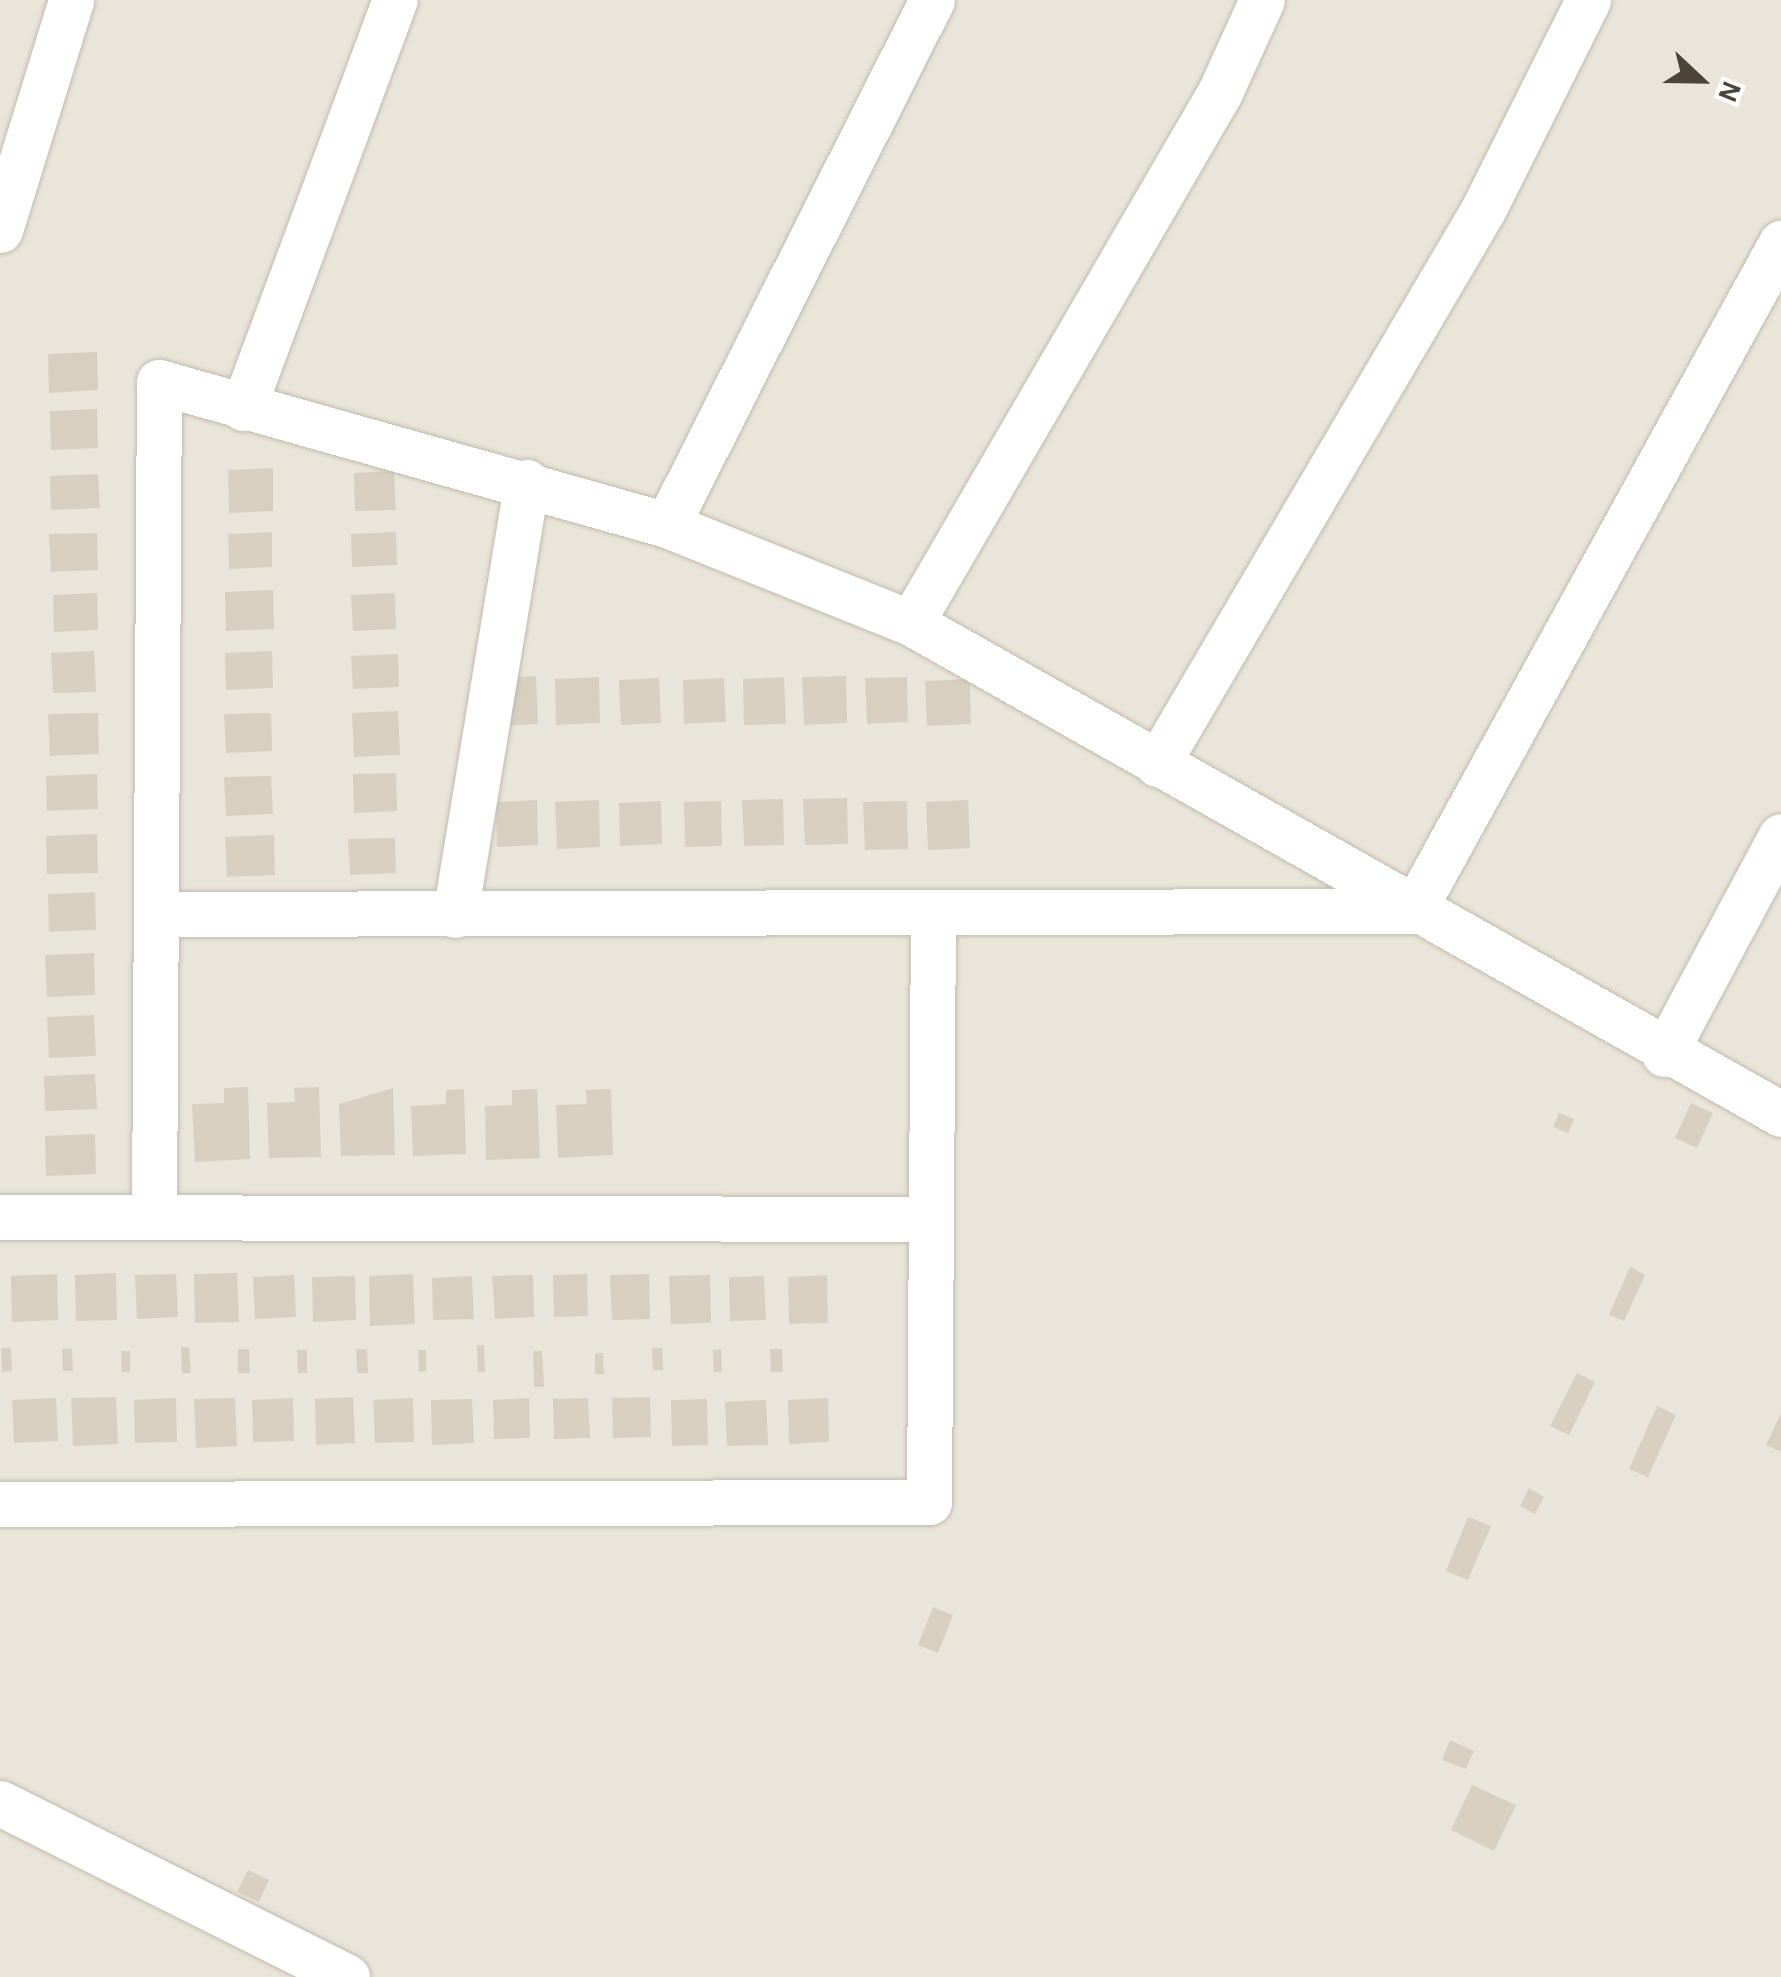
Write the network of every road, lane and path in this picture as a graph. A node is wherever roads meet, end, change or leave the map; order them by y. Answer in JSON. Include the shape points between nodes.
{"nodes":[{"id":1,"x":71,"y":0,"type":"edge"},
{"id":2,"x":395,"y":0,"type":"edge"},
{"id":3,"x":932,"y":0,"type":"edge"},
{"id":4,"x":1262,"y":0,"type":"edge"},
{"id":5,"x":1588,"y":0,"type":"edge"},
{"id":6,"x":0,"y":230,"type":"edge"},
{"id":7,"x":1781,"y":242,"type":"edge"},
{"id":8,"x":243,"y":408,"type":"junction"},
{"id":9,"x":527,"y":482,"type":"junction"},
{"id":10,"x":666,"y":525,"type":"junction"},
{"id":11,"x":911,"y":623,"type":"junction"},
{"id":12,"x":1157,"y":764,"type":"junction"},
{"id":13,"x":1781,"y":836,"type":"edge"},
{"id":14,"x":1414,"y":911,"type":"junction"},
{"id":15,"x":156,"y":914,"type":"junction"},
{"id":16,"x":455,"y":915,"type":"junction"},
{"id":17,"x":933,"y":916,"type":"junction"},
{"id":18,"x":1664,"y":1054,"type":"junction"},
{"id":19,"x":1781,"y":1114,"type":"edge"},
{"id":20,"x":0,"y":1217,"type":"edge"},
{"id":21,"x":154,"y":1217,"type":"junction"},
{"id":22,"x":931,"y":1218,"type":"junction"},
{"id":23,"x":0,"y":1504,"type":"edge"},
{"id":24,"x":0,"y":1804,"type":"edge"},
{"id":25,"x":347,"y":1977,"type":"edge"}],
"edges":[{"from":1,"to":6,"type":"street"},
{"from":2,"to":8,"type":"street"},
{"from":3,"to":10,"type":"street"},
{"from":4,"to":11,"type":"street","via":[[1220,92]]},
{"from":5,"to":12,"type":"street","via":[[1483,210]]},
{"from":7,"to":14,"type":"street"},
{"from":8,"to":9,"type":"street"},
{"from":8,"to":15,"type":"street","via":[[159,382]]},
{"from":9,"to":10,"type":"street"},
{"from":9,"to":16,"type":"street"},
{"from":10,"to":11,"type":"street"},
{"from":11,"to":12,"type":"street"},
{"from":12,"to":14,"type":"street"},
{"from":13,"to":18,"type":"street"},
{"from":14,"to":17,"type":"street"},
{"from":14,"to":18,"type":"street"},
{"from":15,"to":16,"type":"street"},
{"from":15,"to":21,"type":"street"},
{"from":16,"to":17,"type":"street"},
{"from":17,"to":22,"type":"street"},
{"from":18,"to":19,"type":"street"},
{"from":20,"to":21,"type":"street"},
{"from":21,"to":22,"type":"street"},
{"from":22,"to":23,"type":"street","via":[[929,1502]]},
{"from":24,"to":25,"type":"street"}]}
